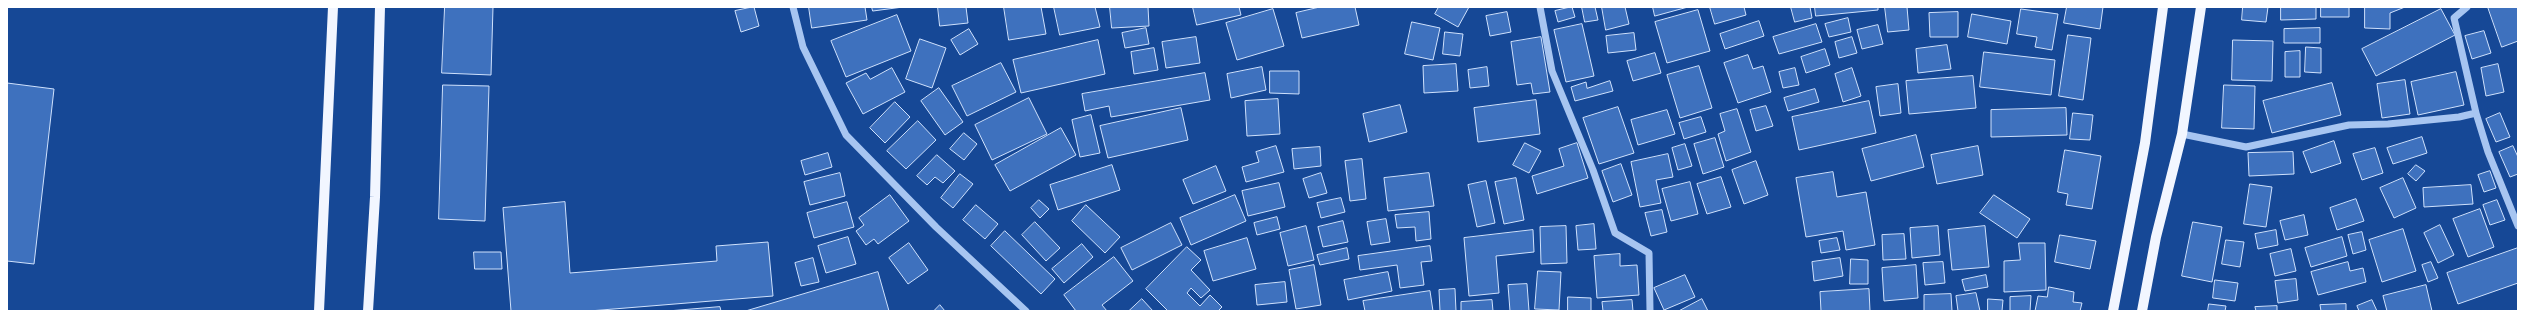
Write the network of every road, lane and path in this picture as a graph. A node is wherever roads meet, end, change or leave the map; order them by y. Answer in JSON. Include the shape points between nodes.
{"nodes":[{"id":1,"x":333,"y":7,"type":"edge"},
{"id":2,"x":380,"y":7,"type":"edge"},
{"id":3,"x":793,"y":7,"type":"edge"},
{"id":4,"x":1540,"y":7,"type":"edge"},
{"id":5,"x":2163,"y":7,"type":"edge"},
{"id":6,"x":2201,"y":7,"type":"edge"},
{"id":7,"x":2467,"y":7,"type":"edge"},
{"id":8,"x":2476,"y":113,"type":"junction"},
{"id":9,"x":2182,"y":134,"type":"junction"},
{"id":10,"x":2518,"y":226,"type":"edge"},
{"id":11,"x":318,"y":311,"type":"edge"},
{"id":12,"x":368,"y":311,"type":"edge"},
{"id":13,"x":1026,"y":311,"type":"edge"},
{"id":14,"x":1650,"y":311,"type":"edge"},
{"id":15,"x":2113,"y":311,"type":"edge"},
{"id":16,"x":2142,"y":311,"type":"edge"}],
"edges":[{"from":1,"to":11,"type":"main road"},
{"from":2,"to":12,"type":"main road","via":[[375,197]]},
{"from":3,"to":13,"type":"street","via":[[803,47],[846,135],[936,227]]},
{"from":4,"to":14,"type":"street","via":[[1552,71],[1593,170],[1615,233],[1649,254]]},
{"from":5,"to":15,"type":"main road","via":[[2145,143]]},
{"from":6,"to":9,"type":"main road"},
{"from":7,"to":8,"type":"street","via":[[2454,18]]},
{"from":8,"to":9,"type":"street","via":[[2396,123],[2349,125],[2246,147]]},
{"from":8,"to":10,"type":"street","via":[[2488,152]]},
{"from":9,"to":16,"type":"main road","via":[[2156,237]]}]}
